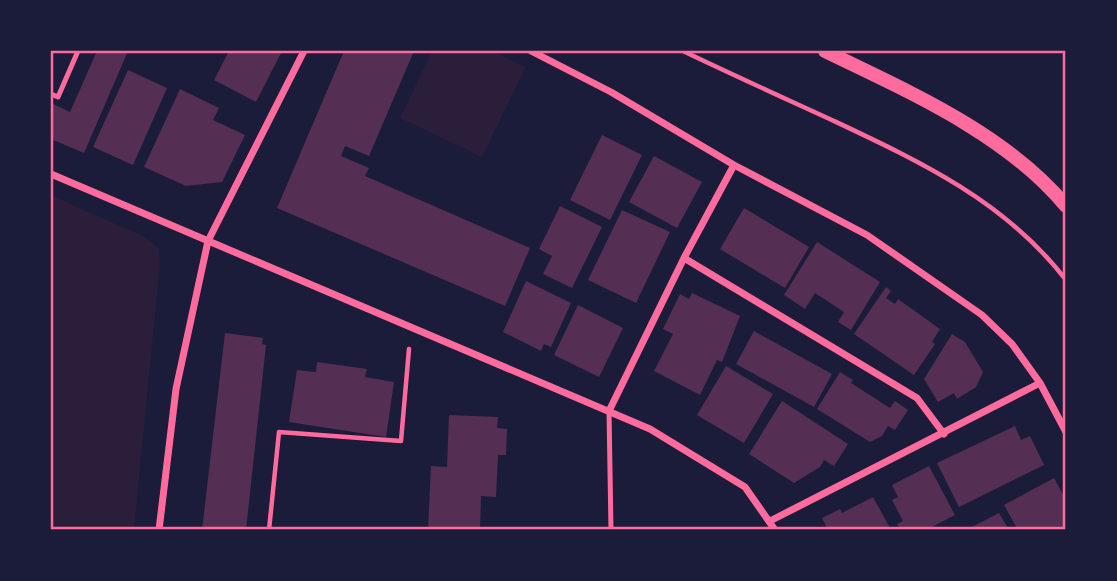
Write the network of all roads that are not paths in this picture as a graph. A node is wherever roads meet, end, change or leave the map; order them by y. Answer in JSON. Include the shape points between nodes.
{"nodes":[{"id":1,"x":78,"y":51,"type":"edge"},
{"id":2,"x":304,"y":51,"type":"edge"},
{"id":3,"x":531,"y":51,"type":"edge"},
{"id":4,"x":825,"y":51,"type":"edge"},
{"id":5,"x":51,"y":93,"type":"edge"},
{"id":6,"x":734,"y":165,"type":"junction"},
{"id":7,"x":51,"y":174,"type":"edge"},
{"id":8,"x":1066,"y":206,"type":"edge"},
{"id":9,"x":208,"y":241,"type":"junction"},
{"id":10,"x":684,"y":258,"type":"junction"},
{"id":11,"x":1040,"y":383,"type":"junction"},
{"id":12,"x":609,"y":411,"type":"junction"},
{"id":13,"x":1066,"y":432,"type":"edge"},
{"id":14,"x":943,"y":434,"type":"junction"},
{"id":15,"x":770,"y":521,"type":"junction"},
{"id":16,"x":159,"y":530,"type":"edge"},
{"id":17,"x":611,"y":530,"type":"edge"},
{"id":18,"x":775,"y":530,"type":"edge"}],
"edges":[{"from":1,"to":5,"type":"lane","via":[[58,97]]},
{"from":2,"to":9,"type":"street"},
{"from":3,"to":6,"type":"street"},
{"from":4,"to":8,"type":"main road","via":[[986,136],[1051,188]]},
{"from":6,"to":10,"type":"street"},
{"from":6,"to":11,"type":"street","via":[[867,235],[982,315],[1012,344]]},
{"from":7,"to":9,"type":"street"},
{"from":9,"to":12,"type":"street"},
{"from":9,"to":16,"type":"street","via":[[176,389]]},
{"from":10,"to":12,"type":"street"},
{"from":10,"to":14,"type":"street","via":[[917,398]]},
{"from":11,"to":13,"type":"street"},
{"from":11,"to":14,"type":"street"},
{"from":12,"to":15,"type":"street","via":[[650,429],[745,487]]},
{"from":12,"to":17,"type":"lane"},
{"from":14,"to":15,"type":"street"},
{"from":15,"to":18,"type":"street"}]}
